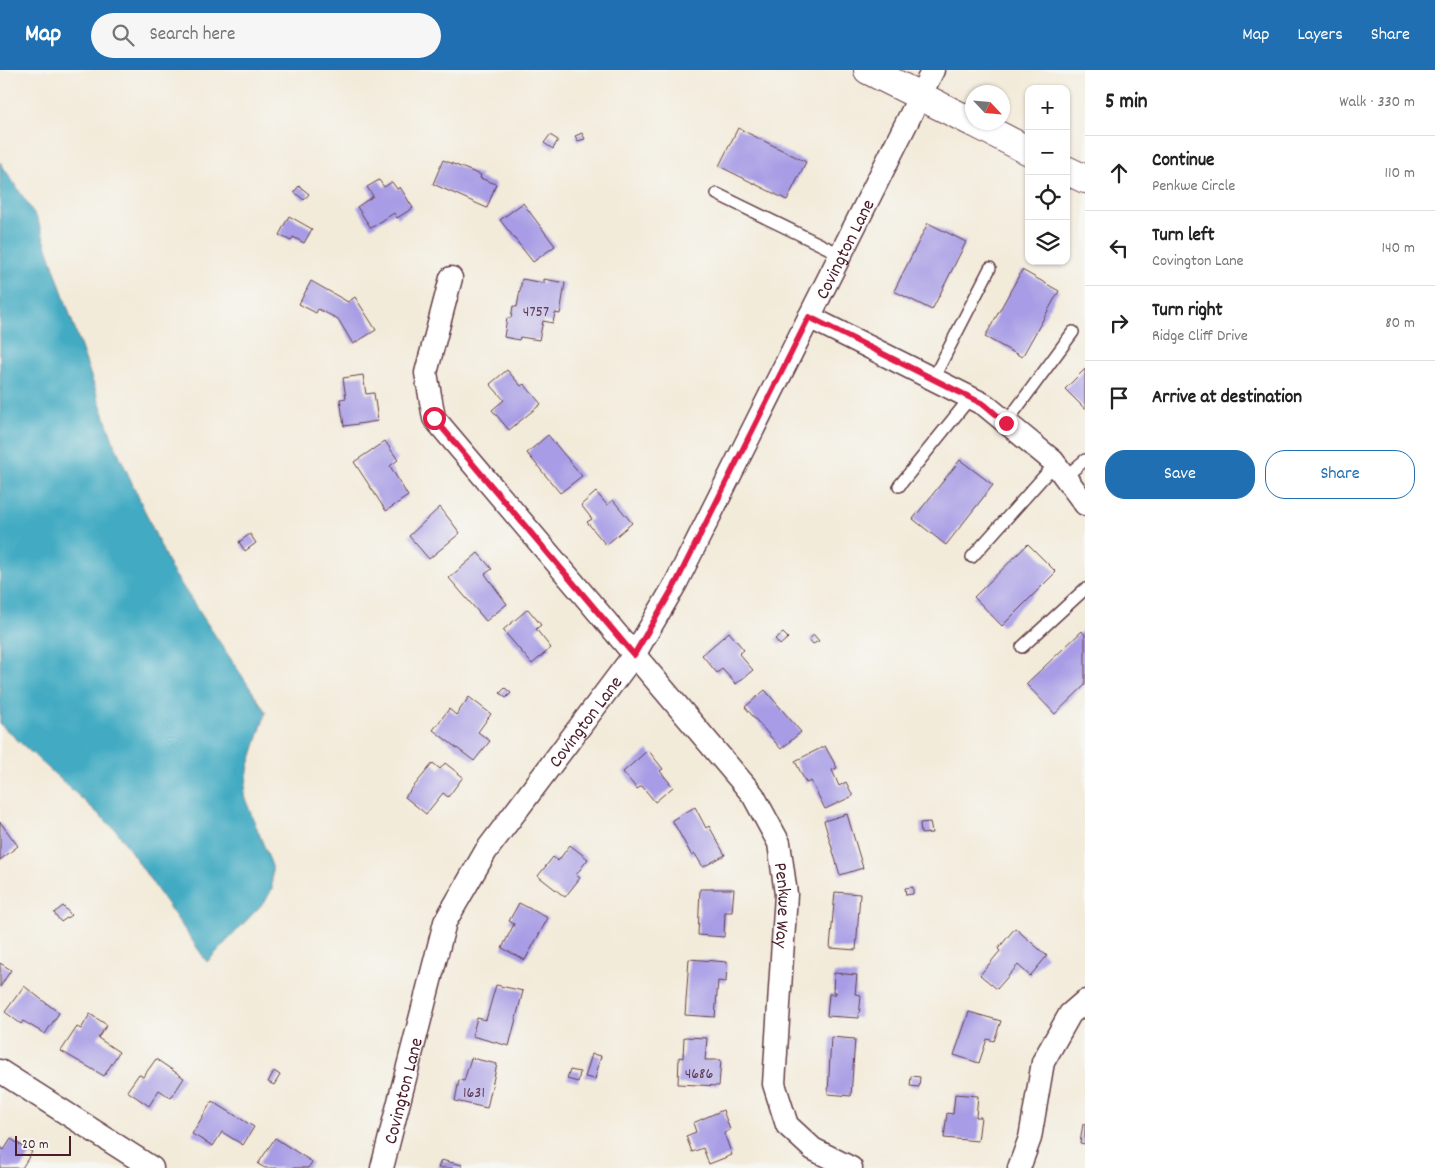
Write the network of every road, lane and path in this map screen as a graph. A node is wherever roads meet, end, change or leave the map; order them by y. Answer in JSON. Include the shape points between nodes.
{"nodes":[{"id":1,"x":868,"y":70,"type":"edge"},
{"id":2,"x":933,"y":70,"type":"edge"},
{"id":3,"x":920,"y":96,"type":"junction"},
{"id":4,"x":965,"y":118,"type":"edge"},
{"id":5,"x":988,"y":130,"type":"edge"},
{"id":6,"x":1025,"y":149,"type":"edge"},
{"id":7,"x":1070,"y":172,"type":"edge"},
{"id":8,"x":1085,"y":179,"type":"edge"},
{"id":9,"x":717,"y":194,"type":"dead end"},
{"id":10,"x":840,"y":254,"type":"junction"},
{"id":11,"x":990,"y":268,"type":"dead end"},
{"id":12,"x":451,"y":278,"type":"dead end"},
{"id":13,"x":809,"y":317,"type":"junction"},
{"id":14,"x":1073,"y":332,"type":"dead end"},
{"id":15,"x":933,"y":379,"type":"junction"},
{"id":16,"x":970,"y":398,"type":"junction"},
{"id":17,"x":1006,"y":423,"type":"junction"},
{"id":18,"x":1085,"y":460,"type":"edge"},
{"id":19,"x":1060,"y":470,"type":"junction"},
{"id":20,"x":899,"y":486,"type":"dead end"},
{"id":21,"x":1085,"y":504,"type":"edge"},
{"id":22,"x":972,"y":557,"type":"dead end"},
{"id":23,"x":1085,"y":589,"type":"edge"},
{"id":24,"x":1022,"y":647,"type":"dead end"},
{"id":25,"x":634,"y":655,"type":"junction"},
{"id":26,"x":1085,"y":1001,"type":"edge"},
{"id":27,"x":0,"y":1070,"type":"edge"},
{"id":28,"x":152,"y":1168,"type":"edge"},
{"id":29,"x":382,"y":1168,"type":"edge"},
{"id":30,"x":851,"y":1168,"type":"edge"},
{"id":31,"x":1019,"y":1168,"type":"edge"}],
"edges":[{"from":1,"to":3,"type":"street"},
{"from":2,"to":3,"type":"street","name":"Covington Lane"},
{"from":3,"to":4,"type":"street"},
{"from":3,"to":10,"type":"street","name":"Covington Lane"},
{"from":5,"to":6,"type":"street"},
{"from":7,"to":8,"type":"street"},
{"from":9,"to":10,"type":"lane"},
{"from":10,"to":13,"type":"street","name":"Covington Lane"},
{"from":11,"to":15,"type":"lane"},
{"from":12,"to":25,"type":"street","name":"Penkwe Way","via":[[426,373],[434,418]]},
{"from":13,"to":15,"type":"street"},
{"from":13,"to":25,"type":"street","name":"Covington Lane","via":[[676,583]]},
{"from":14,"to":17,"type":"lane"},
{"from":15,"to":16,"type":"street"},
{"from":16,"to":17,"type":"street","via":[[985,405]]},
{"from":16,"to":20,"type":"lane"},
{"from":17,"to":19,"type":"street"},
{"from":18,"to":19,"type":"lane"},
{"from":19,"to":21,"type":"street"},
{"from":19,"to":22,"type":"lane"},
{"from":23,"to":24,"type":"lane"},
{"from":25,"to":29,"type":"street","name":"Covington Lane","via":[[486,850],[445,922]]},
{"from":25,"to":30,"type":"street","name":"Penkwe Way","via":[[753,795],[779,843],[786,894],[774,1084],[787,1125],[813,1149]]},
{"from":26,"to":31,"type":"street","via":[[1070,1014],[1043,1062],[1030,1138]]},
{"from":27,"to":28,"type":"street"}]}
